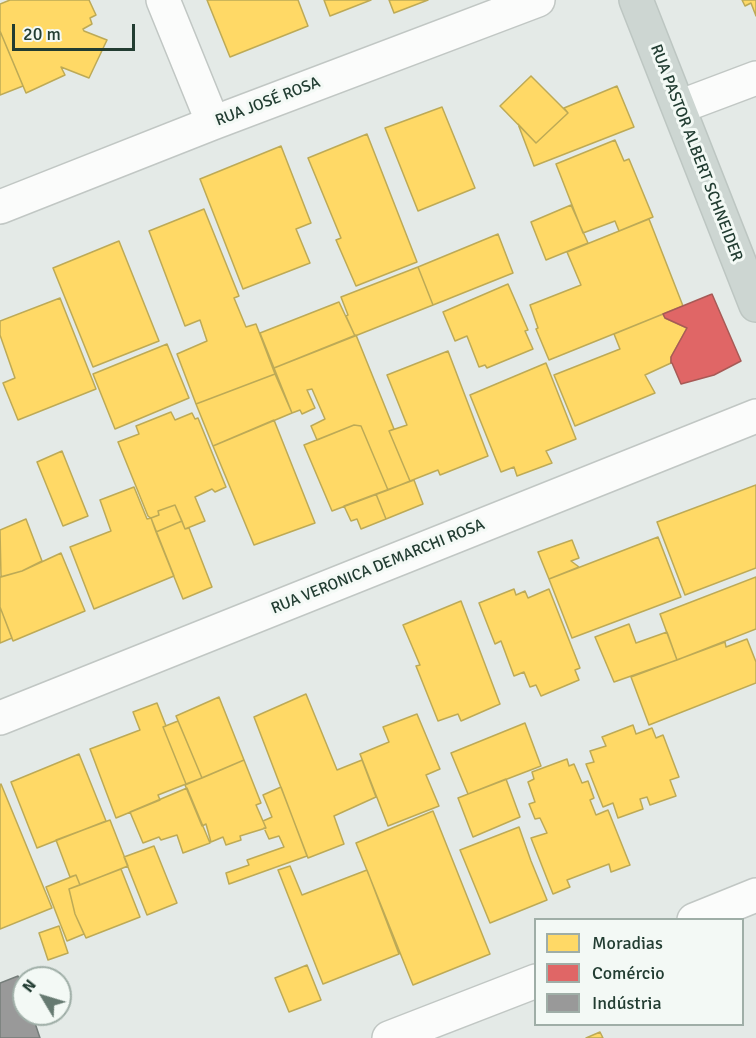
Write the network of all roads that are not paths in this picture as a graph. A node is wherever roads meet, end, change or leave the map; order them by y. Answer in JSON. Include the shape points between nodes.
{"nodes":[{"id":1,"x":163,"y":0,"type":"edge"},
{"id":2,"x":538,"y":0,"type":"edge"},
{"id":3,"x":636,"y":0,"type":"edge"},
{"id":4,"x":756,"y":78,"type":"edge"},
{"id":5,"x":679,"y":107,"type":"junction"},
{"id":6,"x":213,"y":123,"type":"junction"},
{"id":7,"x":0,"y":207,"type":"edge"},
{"id":8,"x":756,"y":306,"type":"edge"},
{"id":9,"x":756,"y":416,"type":"edge"},
{"id":10,"x":0,"y":718,"type":"edge"},
{"id":11,"x":756,"y":895,"type":"edge"},
{"id":12,"x":699,"y":918,"type":"edge"},
{"id":13,"x":534,"y":982,"type":"edge"},
{"id":14,"x":405,"y":1035,"type":"edge"}],
"edges":[{"from":1,"to":6,"type":"street"},
{"from":2,"to":6,"type":"street","name":"RUA JOSÉ ROSA"},
{"from":3,"to":5,"type":"main road","name":"RUA PASTOR ALBERT SCHNEIDER"},
{"from":4,"to":5,"type":"street"},
{"from":5,"to":8,"type":"main road","name":"RUA PASTOR ALBERT SCHNEIDER"},
{"from":6,"to":7,"type":"street","name":"RUA JOSÉ ROSA"},
{"from":9,"to":10,"type":"street","name":"RUA VERONICA DEMARCHI ROSA"},
{"from":11,"to":12,"type":"street"},
{"from":13,"to":14,"type":"street"}]}
